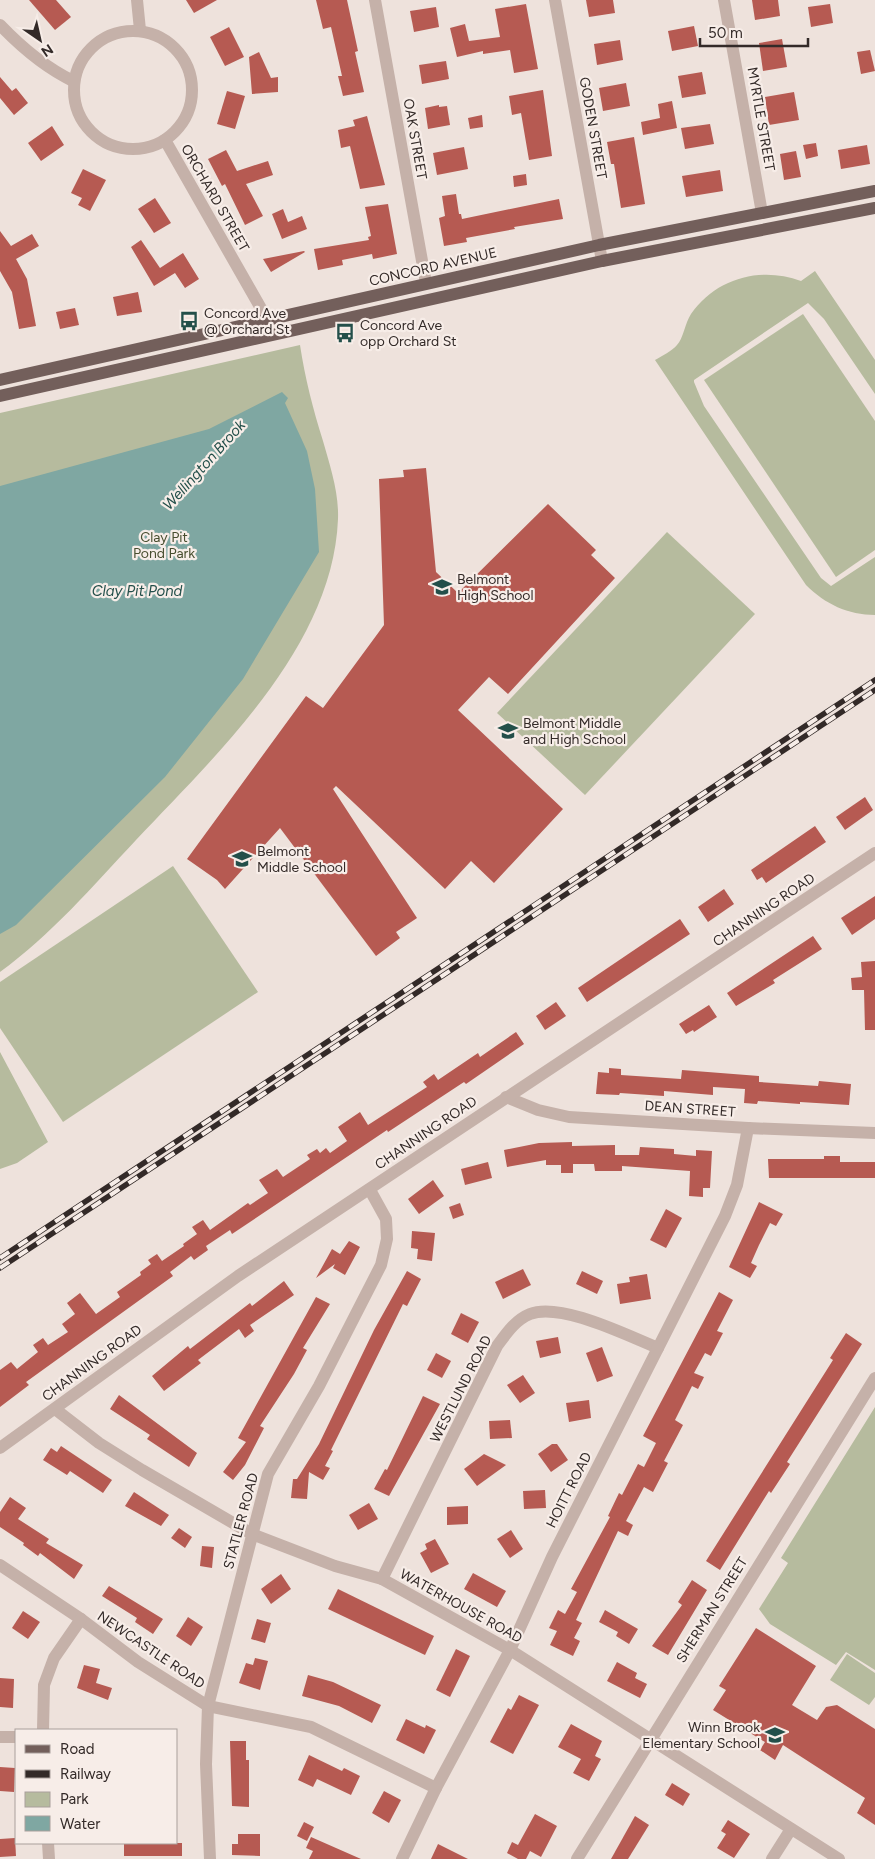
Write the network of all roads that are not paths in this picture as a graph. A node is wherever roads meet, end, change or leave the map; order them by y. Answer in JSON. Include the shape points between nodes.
{"nodes":[{"id":1,"x":137,"y":0,"type":"edge"},
{"id":2,"x":375,"y":0,"type":"edge"},
{"id":3,"x":555,"y":0,"type":"edge"},
{"id":4,"x":724,"y":0,"type":"edge"},
{"id":5,"x":0,"y":25,"type":"edge"},
{"id":6,"x":140,"y":30,"type":"junction"},
{"id":7,"x":74,"y":81,"type":"junction"},
{"id":8,"x":165,"y":140,"type":"junction"},
{"id":9,"x":875,"y":191,"type":"edge"},
{"id":10,"x":875,"y":208,"type":"edge"},
{"id":11,"x":762,"y":213,"type":"junction"},
{"id":12,"x":599,"y":245,"type":"junction"},
{"id":13,"x":602,"y":261,"type":"junction"},
{"id":14,"x":426,"y":283,"type":"junction"},
{"id":15,"x":267,"y":319,"type":"junction"},
{"id":16,"x":0,"y":380,"type":"edge"},
{"id":17,"x":2,"y":396,"type":"edge"},
{"id":18,"x":875,"y":853,"type":"edge"},
{"id":19,"x":506,"y":1098,"type":"junction"},
{"id":20,"x":748,"y":1128,"type":"junction"},
{"id":21,"x":875,"y":1133,"type":"edge"},
{"id":22,"x":370,"y":1190,"type":"junction"},
{"id":23,"x":658,"y":1348,"type":"junction"},
{"id":24,"x":875,"y":1378,"type":"edge"},
{"id":25,"x":55,"y":1409,"type":"junction"},
{"id":26,"x":0,"y":1448,"type":"edge"},
{"id":27,"x":252,"y":1534,"type":"junction"},
{"id":28,"x":0,"y":1565,"type":"edge"},
{"id":29,"x":382,"y":1579,"type":"junction"},
{"id":30,"x":80,"y":1619,"type":"junction"},
{"id":31,"x":510,"y":1650,"type":"junction"},
{"id":32,"x":208,"y":1706,"type":"junction"},
{"id":33,"x":43,"y":1729,"type":"edge"},
{"id":34,"x":0,"y":1737,"type":"edge"},
{"id":35,"x":15,"y":1737,"type":"edge"},
{"id":36,"x":651,"y":1739,"type":"junction"},
{"id":37,"x":436,"y":1788,"type":"junction"},
{"id":38,"x":791,"y":1829,"type":"junction"},
{"id":39,"x":48,"y":1844,"type":"edge"},
{"id":40,"x":49,"y":1859,"type":"edge"},
{"id":41,"x":210,"y":1859,"type":"edge"},
{"id":42,"x":402,"y":1859,"type":"edge"},
{"id":43,"x":577,"y":1859,"type":"edge"},
{"id":44,"x":772,"y":1859,"type":"edge"},
{"id":45,"x":838,"y":1859,"type":"edge"}],
"edges":[{"from":1,"to":6,"type":"street"},
{"from":2,"to":14,"type":"street","name":"OAK STREET"},
{"from":3,"to":12,"type":"street","name":"GODEN STREET"},
{"from":4,"to":11,"type":"street","name":"MYRTLE STREET"},
{"from":5,"to":7,"type":"street","via":[[26,52]]},
{"from":6,"to":7,"type":"street","via":[[124,30],[97,42],[86,52]]},
{"from":6,"to":8,"type":"street","name":"ORCHARD STREET","via":[[158,35],[170,43],[189,69],[192,88],[188,112],[176,131]]},
{"from":7,"to":8,"type":"street","via":[[73,93],[80,118],[102,141],[135,150]]},
{"from":8,"to":15,"type":"street","name":"ORCHARD STREET"},
{"from":9,"to":11,"type":"main road","name":"CONCORD AVENUE"},
{"from":10,"to":13,"type":"main road"},
{"from":11,"to":12,"type":"main road","name":"CONCORD AVENUE"},
{"from":12,"to":13,"type":"street","name":"GODEN STREET"},
{"from":12,"to":14,"type":"main road","name":"CONCORD AVENUE"},
{"from":13,"to":17,"type":"main road"},
{"from":14,"to":15,"type":"main road","name":"CONCORD AVENUE"},
{"from":15,"to":16,"type":"main road","name":"CONCORD AVENUE"},
{"from":16,"to":17,"type":"main road"},
{"from":18,"to":19,"type":"street","name":"CHANNING ROAD"},
{"from":19,"to":20,"type":"street","name":"DEAN STREET","via":[[569,1117]]},
{"from":19,"to":22,"type":"street","name":"CHANNING ROAD"},
{"from":20,"to":21,"type":"street","name":"DEAN STREET"},
{"from":20,"to":23,"type":"street","name":"HOITT ROAD","via":[[737,1185],[725,1216]]},
{"from":22,"to":25,"type":"street","name":"CHANNING ROAD","via":[[238,1276]]},
{"from":22,"to":27,"type":"street","name":"STATLER ROAD","via":[[386,1218],[387,1239],[381,1265],[319,1386],[268,1474]]},
{"from":23,"to":29,"type":"street","name":"WESTLUND ROAD","via":[[589,1319],[558,1313],[531,1314],[510,1327],[497,1346]]},
{"from":23,"to":31,"type":"street","name":"HOITT ROAD","via":[[552,1557]]},
{"from":24,"to":36,"type":"street","name":"SHERMAN STREET"},
{"from":25,"to":26,"type":"street","name":"CHANNING ROAD"},
{"from":25,"to":27,"type":"street","name":"WATERHOUSE ROAD","via":[[99,1443]]},
{"from":27,"to":29,"type":"street","name":"WATERHOUSE ROAD","via":[[335,1566]]},
{"from":27,"to":32,"type":"street","name":"STATLER ROAD"},
{"from":28,"to":30,"type":"street","name":"NEWCASTLE ROAD"},
{"from":29,"to":31,"type":"street","name":"WATERHOUSE ROAD"},
{"from":30,"to":32,"type":"street","name":"NEWCASTLE ROAD","via":[[138,1662]]},
{"from":30,"to":33,"type":"street","via":[[54,1658],[44,1685]]},
{"from":31,"to":36,"type":"street","name":"WATERHOUSE ROAD"},
{"from":31,"to":37,"type":"street","name":"HOITT ROAD"},
{"from":32,"to":37,"type":"street","name":"NEWCASTLE ROAD","via":[[311,1727]]},
{"from":32,"to":41,"type":"street","name":"STATLER ROAD","via":[[206,1764]]},
{"from":34,"to":35,"type":"street"},
{"from":36,"to":38,"type":"street","name":"WATERHOUSE ROAD"},
{"from":36,"to":43,"type":"street","name":"SHERMAN STREET"},
{"from":37,"to":42,"type":"street","name":"HOITT ROAD"},
{"from":38,"to":44,"type":"street"},
{"from":38,"to":45,"type":"street","name":"WATERHOUSE ROAD"},
{"from":39,"to":40,"type":"street"}]}
